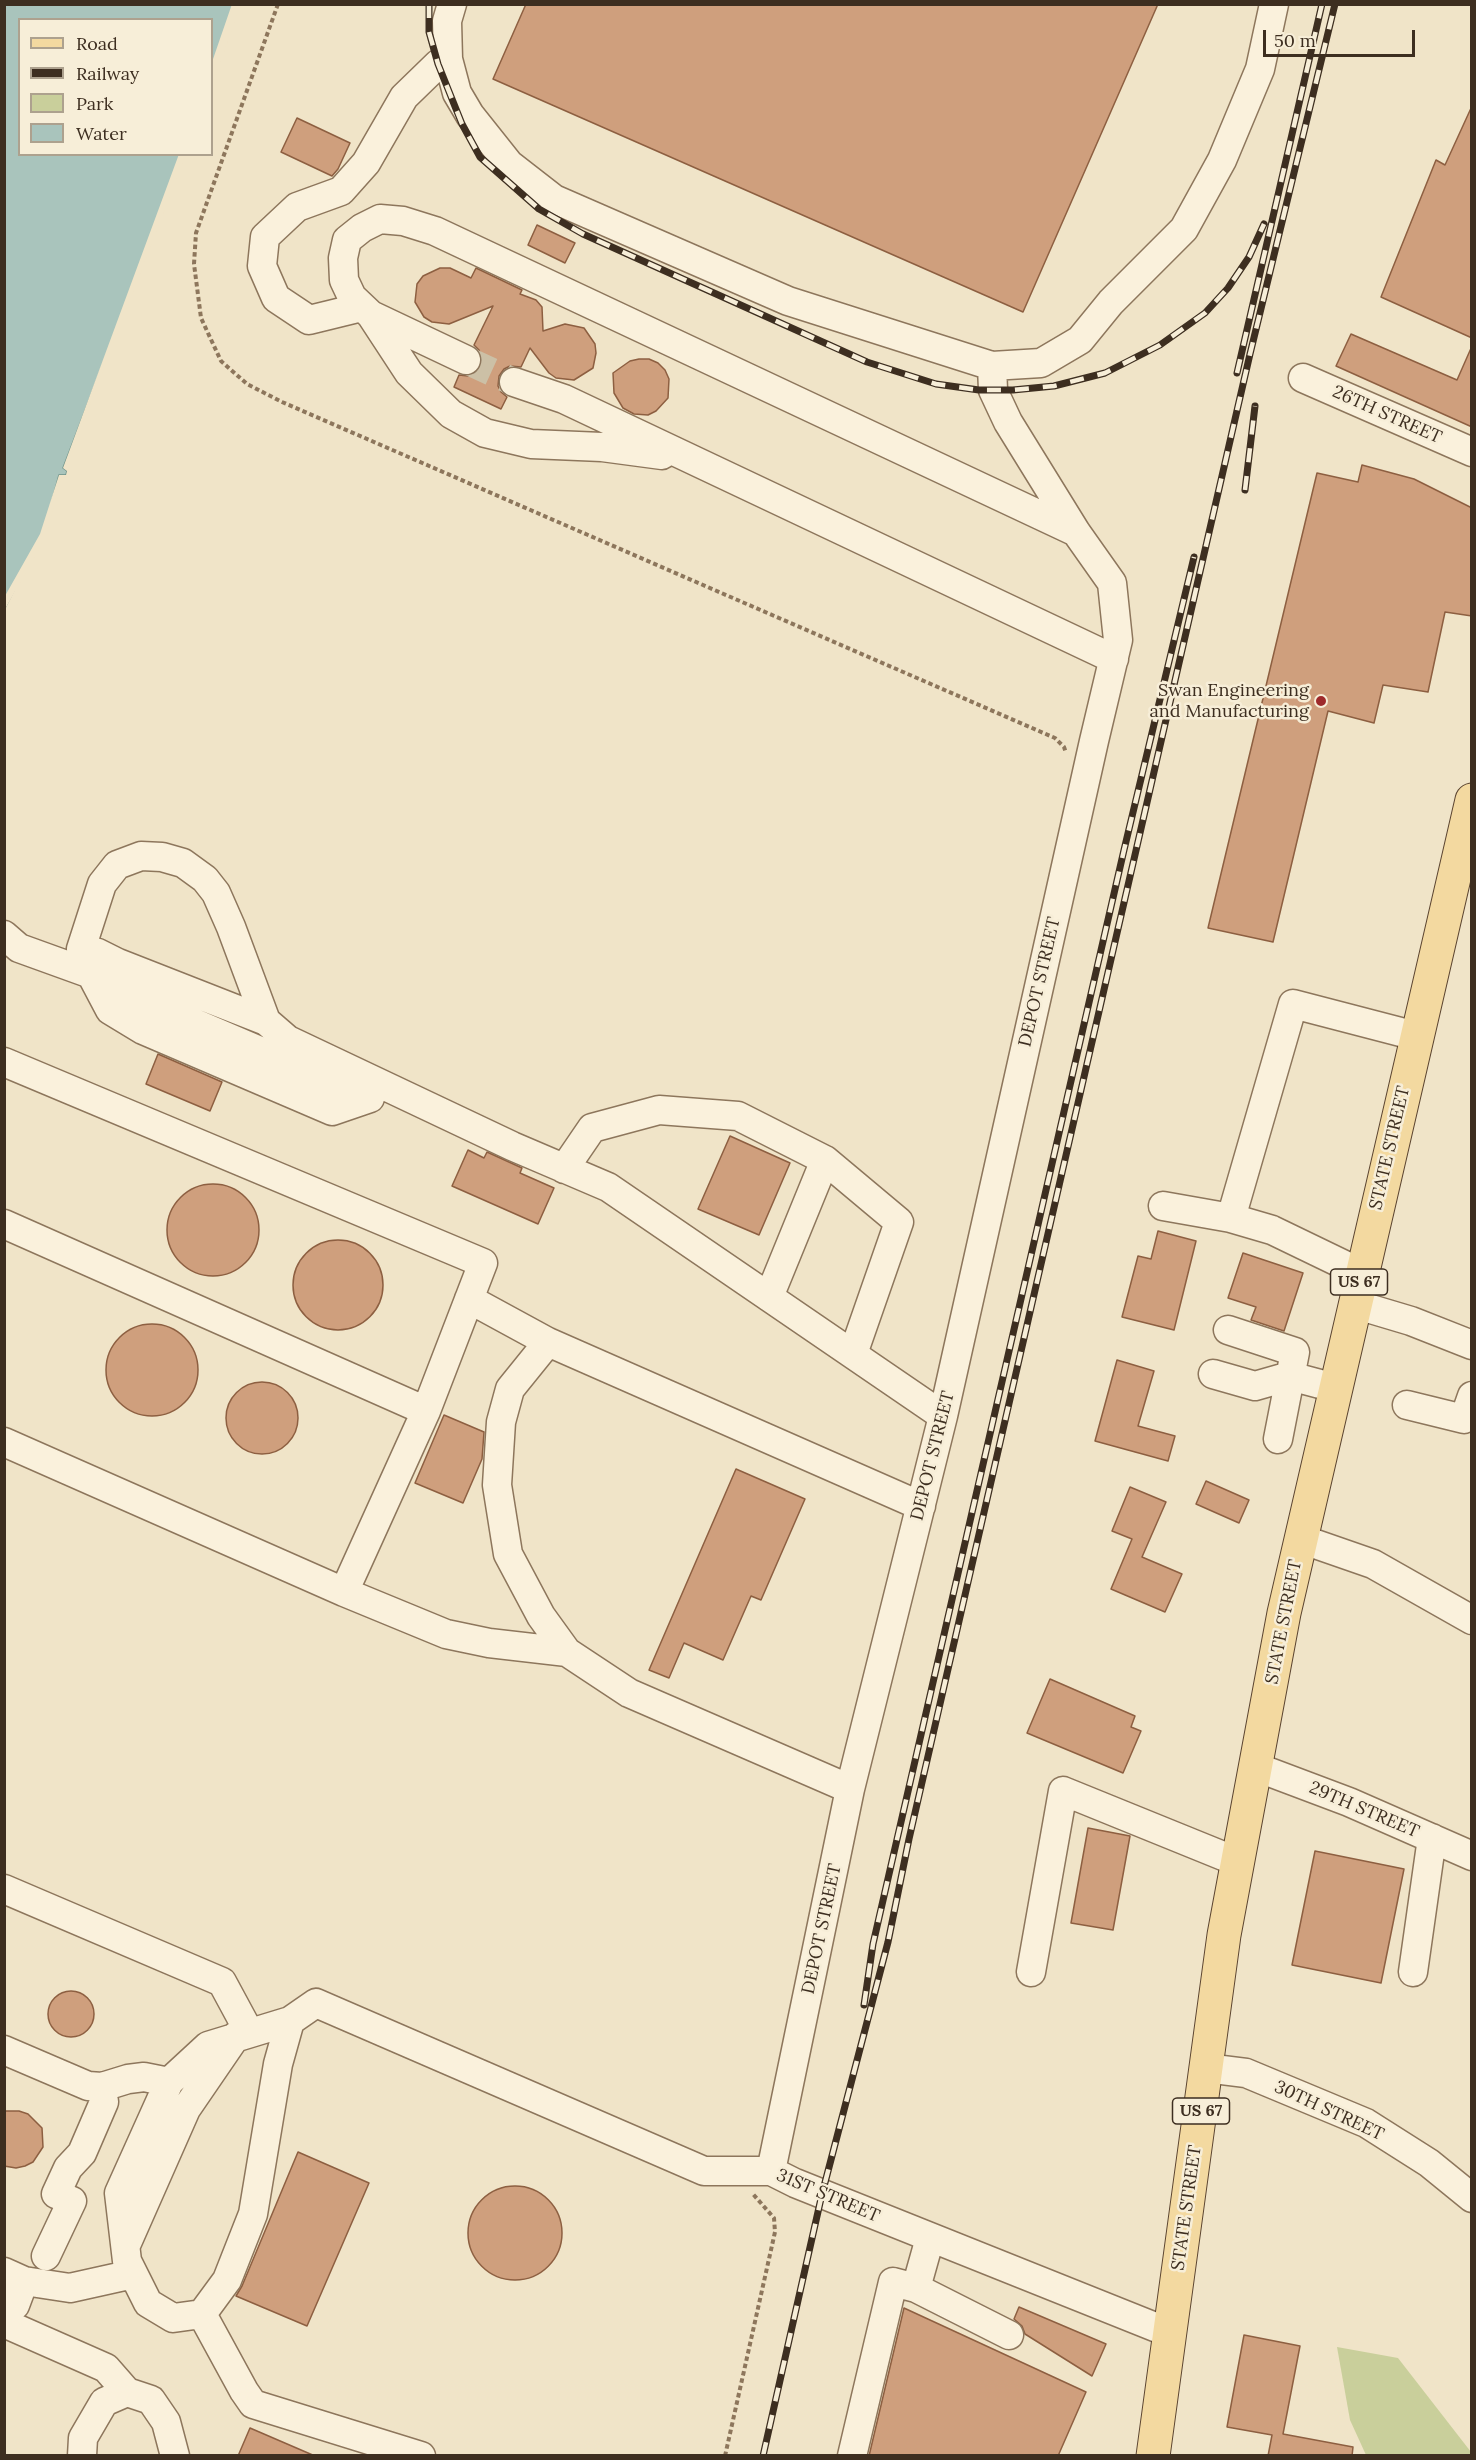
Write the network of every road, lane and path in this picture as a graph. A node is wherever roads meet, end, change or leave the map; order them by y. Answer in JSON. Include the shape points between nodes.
{"nodes":[{"id":1,"x":453,"y":4,"type":"edge"},
{"id":2,"x":1274,"y":4,"type":"edge"},
{"id":3,"x":448,"y":59,"type":"junction"},
{"id":4,"x":367,"y":311,"type":"junction"},
{"id":5,"x":466,"y":360,"type":"tunnel mouth"},
{"id":6,"x":992,"y":366,"type":"junction"},
{"id":7,"x":1303,"y":378,"type":"dead end"},
{"id":8,"x":514,"y":382,"type":"tunnel mouth"},
{"id":9,"x":1472,"y":452,"type":"edge"},
{"id":10,"x":688,"y":458,"type":"junction"},
{"id":11,"x":1076,"y":532,"type":"junction"},
{"id":12,"x":1114,"y":658,"type":"junction"},
{"id":13,"x":1472,"y":800,"type":"edge"},
{"id":14,"x":1462,"y":883,"type":"edge"},
{"id":15,"x":4,"y":935,"type":"edge"},
{"id":16,"x":86,"y":961,"type":"junction"},
{"id":17,"x":266,"y":1021,"type":"junction"},
{"id":18,"x":1416,"y":1036,"type":"junction"},
{"id":19,"x":4,"y":1062,"type":"edge"},
{"id":20,"x":407,"y":1096,"type":"junction"},
{"id":21,"x":825,"y":1160,"type":"junction"},
{"id":22,"x":564,"y":1169,"type":"junction"},
{"id":23,"x":1163,"y":1206,"type":"dead end"},
{"id":24,"x":1231,"y":1218,"type":"junction"},
{"id":25,"x":4,"y":1224,"type":"edge"},
{"id":26,"x":1361,"y":1273,"type":"junction"},
{"id":27,"x":769,"y":1297,"type":"junction"},
{"id":28,"x":469,"y":1299,"type":"junction"},
{"id":29,"x":1354,"y":1304,"type":"junction"},
{"id":30,"x":1228,"y":1330,"type":"dead end"},
{"id":31,"x":548,"y":1342,"type":"junction"},
{"id":32,"x":1472,"y":1345,"type":"edge"},
{"id":33,"x":853,"y":1354,"type":"junction"},
{"id":34,"x":1213,"y":1374,"type":"dead end"},
{"id":35,"x":1290,"y":1376,"type":"junction"},
{"id":36,"x":1335,"y":1388,"type":"junction"},
{"id":37,"x":1472,"y":1396,"type":"edge"},
{"id":38,"x":1407,"y":1405,"type":"dead end"},
{"id":39,"x":426,"y":1411,"type":"junction"},
{"id":40,"x":943,"y":1416,"type":"junction"},
{"id":41,"x":1278,"y":1439,"type":"dead end"},
{"id":42,"x":4,"y":1442,"type":"edge"},
{"id":43,"x":921,"y":1506,"type":"junction"},
{"id":44,"x":1301,"y":1539,"type":"junction"},
{"id":45,"x":344,"y":1592,"type":"junction"},
{"id":46,"x":1472,"y":1620,"type":"edge"},
{"id":47,"x":567,"y":1652,"type":"junction"},
{"id":48,"x":1256,"y":1767,"type":"junction"},
{"id":49,"x":850,"y":1790,"type":"junction"},
{"id":50,"x":1432,"y":1838,"type":"junction"},
{"id":51,"x":1472,"y":1856,"type":"edge"},
{"id":52,"x":1238,"y":1862,"type":"junction"},
{"id":53,"x":4,"y":1889,"type":"edge"},
{"id":54,"x":1030,"y":1972,"type":"dead end"},
{"id":55,"x":1413,"y":1972,"type":"dead end"},
{"id":56,"x":290,"y":2021,"type":"junction"},
{"id":57,"x":243,"y":2034,"type":"junction"},
{"id":58,"x":4,"y":2050,"type":"edge"},
{"id":59,"x":1206,"y":2068,"type":"junction"},
{"id":60,"x":169,"y":2082,"type":"junction"},
{"id":61,"x":102,"y":2087,"type":"junction"},
{"id":62,"x":771,"y":2170,"type":"junction"},
{"id":63,"x":1472,"y":2198,"type":"edge"},
{"id":64,"x":930,"y":2238,"type":"junction"},
{"id":65,"x":125,"y":2246,"type":"junction"},
{"id":66,"x":46,"y":2256,"type":"dead end"},
{"id":67,"x":133,"y":2274,"type":"junction"},
{"id":68,"x":14,"y":2276,"type":"edge"},
{"id":69,"x":916,"y":2288,"type":"junction"},
{"id":70,"x":4,"y":2301,"type":"edge"},
{"id":71,"x":202,"y":2314,"type":"junction"},
{"id":72,"x":4,"y":2323,"type":"edge"},
{"id":73,"x":1170,"y":2333,"type":"junction"},
{"id":74,"x":1009,"y":2335,"type":"dead end"},
{"id":75,"x":127,"y":2392,"type":"junction"},
{"id":76,"x":78,"y":2453,"type":"edge"},
{"id":77,"x":175,"y":2456,"type":"edge"},
{"id":78,"x":421,"y":2456,"type":"edge"},
{"id":79,"x":852,"y":2456,"type":"edge"},
{"id":80,"x":1153,"y":2456,"type":"edge"}],
"edges":[{"from":1,"to":3,"type":"street","via":[[447,21]]},
{"from":2,"to":6,"type":"street","via":[[1260,69],[1222,160],[1184,229],[1080,339],[1041,363]]},
{"from":3,"to":4,"type":"street","via":[[404,97],[366,163],[341,191],[297,207],[265,237],[262,266],[276,298],[309,320]]},
{"from":3,"to":6,"type":"street","via":[[457,93],[470,115],[509,164],[554,199],[788,301]]},
{"from":4,"to":5,"type":"street"},
{"from":4,"to":10,"type":"street","via":[[409,373],[450,414],[485,433],[531,444],[602,447]]},
{"from":4,"to":11,"type":"street","via":[[352,297],[344,280],[347,240],[380,219],[403,221],[435,231]]},
{"from":6,"to":11,"type":"street","name":"DEPOT STREET","via":[[993,390],[1008,422]]},
{"from":7,"to":9,"type":"street","name":"26TH STREET"},
{"from":8,"to":10,"type":"street","via":[[564,399]]},
{"from":10,"to":12,"type":"street"},
{"from":11,"to":12,"type":"street","name":"DEPOT STREET","via":[[1112,583],[1118,640]]},
{"from":12,"to":40,"type":"street","name":"DEPOT STREET"},
{"from":13,"to":14,"type":"main road","name":"STATE STREET","number":"US 67"},
{"from":14,"to":18,"type":"main road","name":"STATE STREET","number":"US 67"},
{"from":15,"to":16,"type":"street","via":[[19,948]]},
{"from":16,"to":17,"type":"street","via":[[98,953]]},
{"from":16,"to":17,"type":"street","via":[[102,884],[117,865],[141,856],[183,863],[216,893]]},
{"from":16,"to":20,"type":"street","via":[[128,994],[370,1098]]},
{"from":17,"to":20,"type":"street","via":[[288,1040]]},
{"from":18,"to":24,"type":"street","via":[[1293,1004]]},
{"from":18,"to":26,"type":"main road","name":"STATE STREET","number":"US 67"},
{"from":19,"to":28,"type":"street","via":[[483,1263]]},
{"from":20,"to":22,"type":"street"},
{"from":21,"to":22,"type":"street","via":[[738,1116],[658,1110],[592,1128]]},
{"from":21,"to":27,"type":"street"},
{"from":21,"to":33,"type":"street","via":[[899,1222]]},
{"from":22,"to":27,"type":"street","via":[[608,1187]]},
{"from":23,"to":24,"type":"street"},
{"from":24,"to":26,"type":"street","via":[[1272,1230]]},
{"from":25,"to":39,"type":"street"},
{"from":26,"to":29,"type":"main road","name":"STATE STREET","number":"US 67"},
{"from":27,"to":33,"type":"street"},
{"from":28,"to":31,"type":"street"},
{"from":28,"to":39,"type":"street"},
{"from":29,"to":32,"type":"street"},
{"from":29,"to":36,"type":"main road","name":"STATE STREET","number":"US 67"},
{"from":30,"to":35,"type":"street","via":[[1295,1352]]},
{"from":31,"to":43,"type":"street"},
{"from":31,"to":47,"type":"street","via":[[510,1389],[501,1422],[496,1485],[508,1554],[541,1616]]},
{"from":33,"to":40,"type":"street"},
{"from":34,"to":35,"type":"street","via":[[1255,1386]]},
{"from":35,"to":36,"type":"street"},
{"from":35,"to":41,"type":"street"},
{"from":36,"to":44,"type":"main road","name":"STATE STREET","number":"US 67"},
{"from":37,"to":38,"type":"street","via":[[1464,1419]]},
{"from":39,"to":45,"type":"street"},
{"from":40,"to":43,"type":"street","name":"DEPOT STREET"},
{"from":42,"to":45,"type":"street"},
{"from":43,"to":49,"type":"street","name":"DEPOT STREET"},
{"from":44,"to":46,"type":"street","via":[[1373,1564]]},
{"from":44,"to":48,"type":"main road","name":"STATE STREET","number":"US 67"},
{"from":45,"to":47,"type":"street","via":[[446,1634]]},
{"from":47,"to":49,"type":"street","via":[[629,1692]]},
{"from":48,"to":50,"type":"street","name":"29TH STREET"},
{"from":48,"to":52,"type":"main road","name":"STATE STREET","number":"US 67"},
{"from":49,"to":62,"type":"street","name":"DEPOT STREET"},
{"from":50,"to":51,"type":"street","name":"29TH STREET"},
{"from":50,"to":55,"type":"street"},
{"from":52,"to":54,"type":"street","via":[[1063,1791]]},
{"from":52,"to":59,"type":"main road","name":"STATE STREET","number":"US 67"},
{"from":53,"to":57,"type":"street","via":[[222,1982]]},
{"from":56,"to":57,"type":"street"},
{"from":56,"to":62,"type":"street","name":"31ST STREET","via":[[316,2003],[704,2171]]},
{"from":56,"to":71,"type":"street","via":[[278,2064],[253,2214],[227,2280]]},
{"from":57,"to":60,"type":"street","via":[[208,2046]]},
{"from":57,"to":65,"type":"street","via":[[186,2109]]},
{"from":58,"to":61,"type":"street","via":[[88,2086]]},
{"from":59,"to":63,"type":"street","name":"30TH STREET","via":[[1246,2073],[1366,2124],[1429,2163]]},
{"from":59,"to":73,"type":"main road","name":"STATE STREET","number":"US 67"},
{"from":60,"to":61,"type":"street","via":[[144,2077]]},
{"from":60,"to":65,"type":"street","via":[[119,2193]]},
{"from":61,"to":66,"type":"street","via":[[104,2102],[82,2153],[68,2168],[56,2193],[72,2201]]},
{"from":62,"to":64,"type":"street","name":"31ST STREET"},
{"from":64,"to":69,"type":"street"},
{"from":64,"to":73,"type":"street","name":"31ST STREET"},
{"from":65,"to":67,"type":"street"},
{"from":67,"to":68,"type":"street","via":[[70,2288]]},
{"from":67,"to":71,"type":"street","via":[[148,2303],[173,2318]]},
{"from":68,"to":70,"type":"street","via":[[15,2305]]},
{"from":69,"to":74,"type":"street"},
{"from":69,"to":79,"type":"street","via":[[893,2282]]},
{"from":71,"to":78,"type":"street","via":[[253,2404]]},
{"from":72,"to":75,"type":"street","via":[[106,2368]]},
{"from":73,"to":80,"type":"main road","name":"STATE STREET","number":"US 67"},
{"from":75,"to":76,"type":"street","via":[[104,2402]]},
{"from":75,"to":77,"type":"street","via":[[151,2400],[166,2422]]}]}
